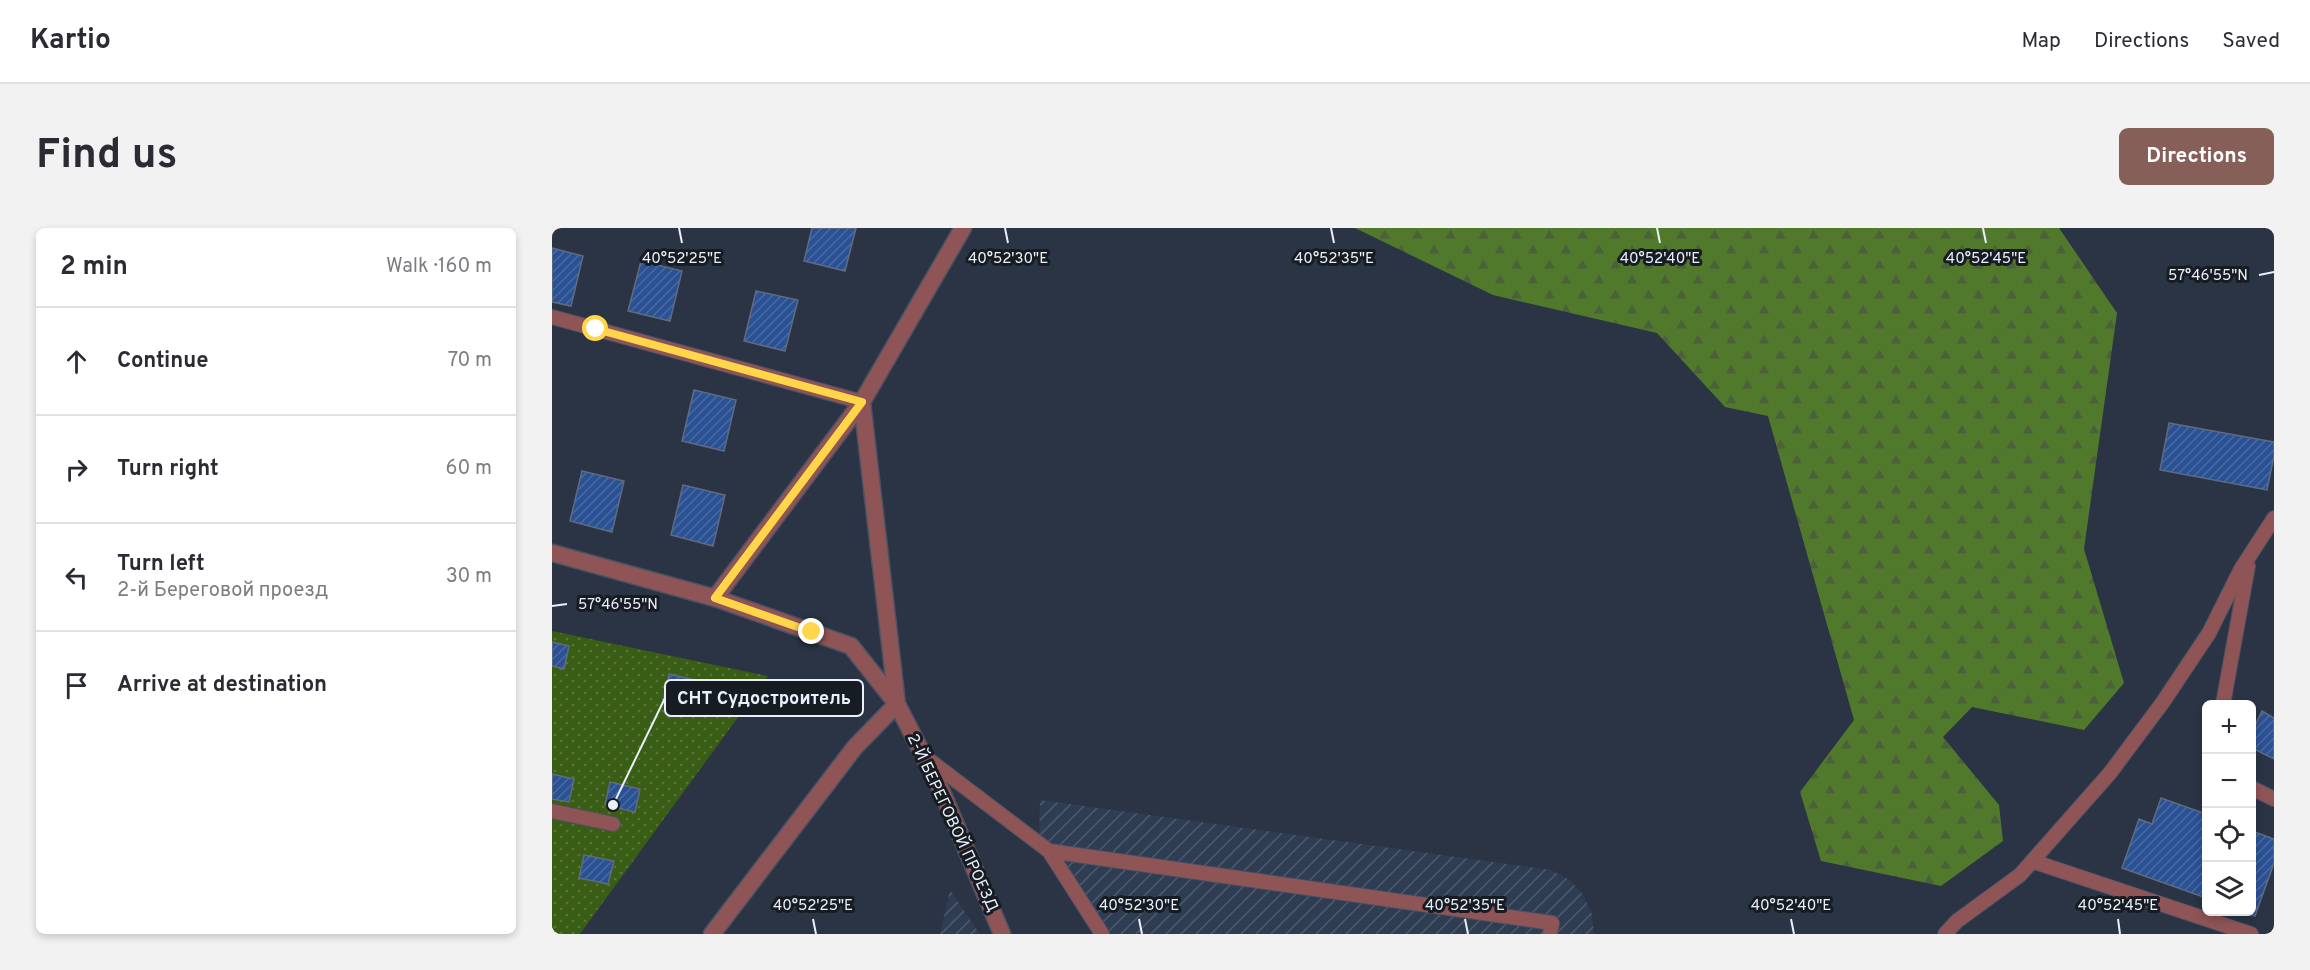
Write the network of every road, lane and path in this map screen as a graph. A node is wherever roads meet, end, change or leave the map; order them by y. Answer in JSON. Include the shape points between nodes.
{"nodes":[{"id":1,"x":963,"y":228,"type":"edge"},
{"id":2,"x":552,"y":317,"type":"edge"},
{"id":3,"x":862,"y":402,"type":"junction"},
{"id":4,"x":2274,"y":518,"type":"edge"},
{"id":5,"x":552,"y":553,"type":"edge"},
{"id":6,"x":2250,"y":555,"type":"junction"},
{"id":7,"x":715,"y":598,"type":"junction"},
{"id":8,"x":2224,"y":700,"type":"edge"},
{"id":9,"x":897,"y":704,"type":"junction"},
{"id":10,"x":923,"y":756,"type":"junction"},
{"id":11,"x":2256,"y":790,"type":"edge"},
{"id":12,"x":2274,"y":800,"type":"edge"},
{"id":13,"x":552,"y":811,"type":"edge"},
{"id":14,"x":614,"y":824,"type":"dead end"},
{"id":15,"x":1049,"y":851,"type":"junction"},
{"id":16,"x":2032,"y":861,"type":"junction"},
{"id":17,"x":712,"y":934,"type":"edge"},
{"id":18,"x":1002,"y":934,"type":"edge"},
{"id":19,"x":1102,"y":934,"type":"edge"},
{"id":20,"x":1550,"y":934,"type":"edge"},
{"id":21,"x":1945,"y":934,"type":"edge"},
{"id":22,"x":2251,"y":934,"type":"edge"}],
"edges":[{"from":1,"to":3,"type":"street"},
{"from":2,"to":3,"type":"lane"},
{"from":3,"to":7,"type":"street"},
{"from":3,"to":9,"type":"street"},
{"from":4,"to":6,"type":"lane"},
{"from":5,"to":7,"type":"street","name":"2-Й БЕРЕГОВОЙ ПРОЕЗД"},
{"from":6,"to":8,"type":"lane"},
{"from":6,"to":16,"type":"lane","via":[[2209,633],[2163,702],[2110,773]]},
{"from":7,"to":9,"type":"street","name":"2-Й БЕРЕГОВОЙ ПРОЕЗД","via":[[851,646]]},
{"from":9,"to":10,"type":"street","name":"2-Й БЕРЕГОВОЙ ПРОЕЗД"},
{"from":9,"to":17,"type":"street","via":[[855,747]]},
{"from":10,"to":15,"type":"lane"},
{"from":10,"to":18,"type":"street","name":"2-Й БЕРЕГОВОЙ ПРОЕЗД"},
{"from":11,"to":12,"type":"lane"},
{"from":13,"to":14,"type":"lane"},
{"from":15,"to":19,"type":"lane"},
{"from":15,"to":20,"type":"lane","via":[[1552,923]]},
{"from":16,"to":21,"type":"lane","via":[[2020,875]]},
{"from":16,"to":22,"type":"lane"}]}
